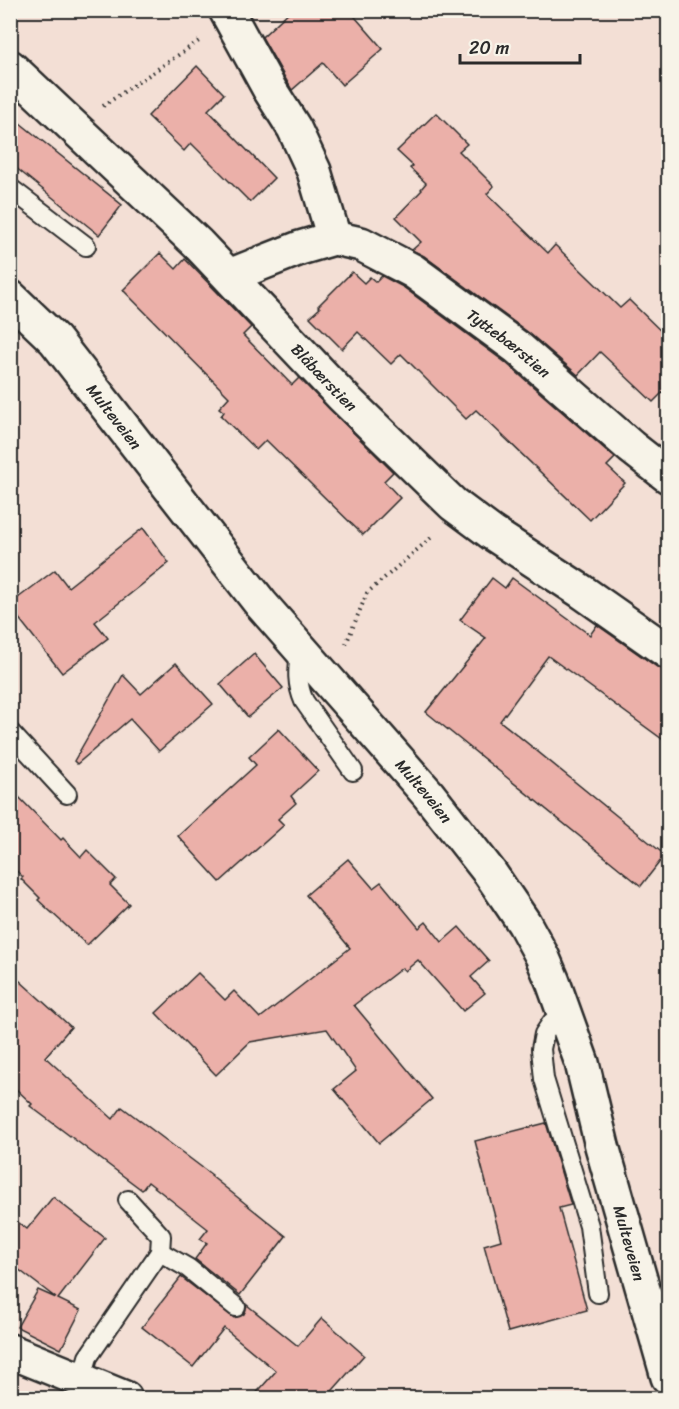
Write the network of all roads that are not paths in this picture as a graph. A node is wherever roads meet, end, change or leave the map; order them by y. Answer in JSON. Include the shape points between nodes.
{"nodes":[{"id":1,"x":229,"y":15,"type":"edge"},
{"id":2,"x":10,"y":67,"type":"edge"},
{"id":3,"x":10,"y":188,"type":"edge"},
{"id":4,"x":334,"y":238,"type":"junction"},
{"id":5,"x":86,"y":246,"type":"dead end"},
{"id":6,"x":229,"y":276,"type":"junction"},
{"id":7,"x":10,"y":297,"type":"edge"},
{"id":8,"x":669,"y":476,"type":"edge"},
{"id":9,"x":300,"y":650,"type":"junction"},
{"id":10,"x":669,"y":652,"type":"edge"},
{"id":11,"x":10,"y":732,"type":"edge"},
{"id":12,"x":353,"y":771,"type":"dead end"},
{"id":13,"x":67,"y":794,"type":"dead end"},
{"id":14,"x":566,"y":1013,"type":"junction"},
{"id":15,"x":128,"y":1200,"type":"dead end"},
{"id":16,"x":160,"y":1251,"type":"junction"},
{"id":17,"x":598,"y":1293,"type":"dead end"},
{"id":18,"x":236,"y":1307,"type":"dead end"},
{"id":19,"x":10,"y":1351,"type":"edge"},
{"id":20,"x":669,"y":1377,"type":"edge"},
{"id":21,"x":81,"y":1380,"type":"junction"},
{"id":22,"x":125,"y":1398,"type":"edge"}],
"edges":[{"from":1,"to":4,"type":"street","via":[[294,128],[314,171]]},
{"from":2,"to":6,"type":"street","name":"Blåbærstien"},
{"from":3,"to":5,"type":"lane"},
{"from":4,"to":6,"type":"street","name":"Tyttebærstien"},
{"from":4,"to":8,"type":"street","name":"Tyttebærstien","via":[[361,244],[412,271],[518,348]]},
{"from":6,"to":10,"type":"street","name":"Blåbærstien","via":[[342,396],[453,504]]},
{"from":7,"to":9,"type":"street","name":"Multeveien","via":[[55,340],[216,549]]},
{"from":9,"to":12,"type":"lane","via":[[297,677],[302,695]]},
{"from":9,"to":14,"type":"street","name":"Multeveien","via":[[428,794],[490,873],[538,948]]},
{"from":11,"to":13,"type":"lane"},
{"from":14,"to":17,"type":"lane","via":[[552,1022],[544,1034],[544,1078],[589,1226]]},
{"from":14,"to":20,"type":"street","name":"Multeveien"},
{"from":15,"to":16,"type":"lane","via":[[161,1236]]},
{"from":16,"to":18,"type":"lane"},
{"from":16,"to":21,"type":"lane","via":[[88,1357]]},
{"from":19,"to":21,"type":"street"},
{"from":21,"to":22,"type":"street"}]}
